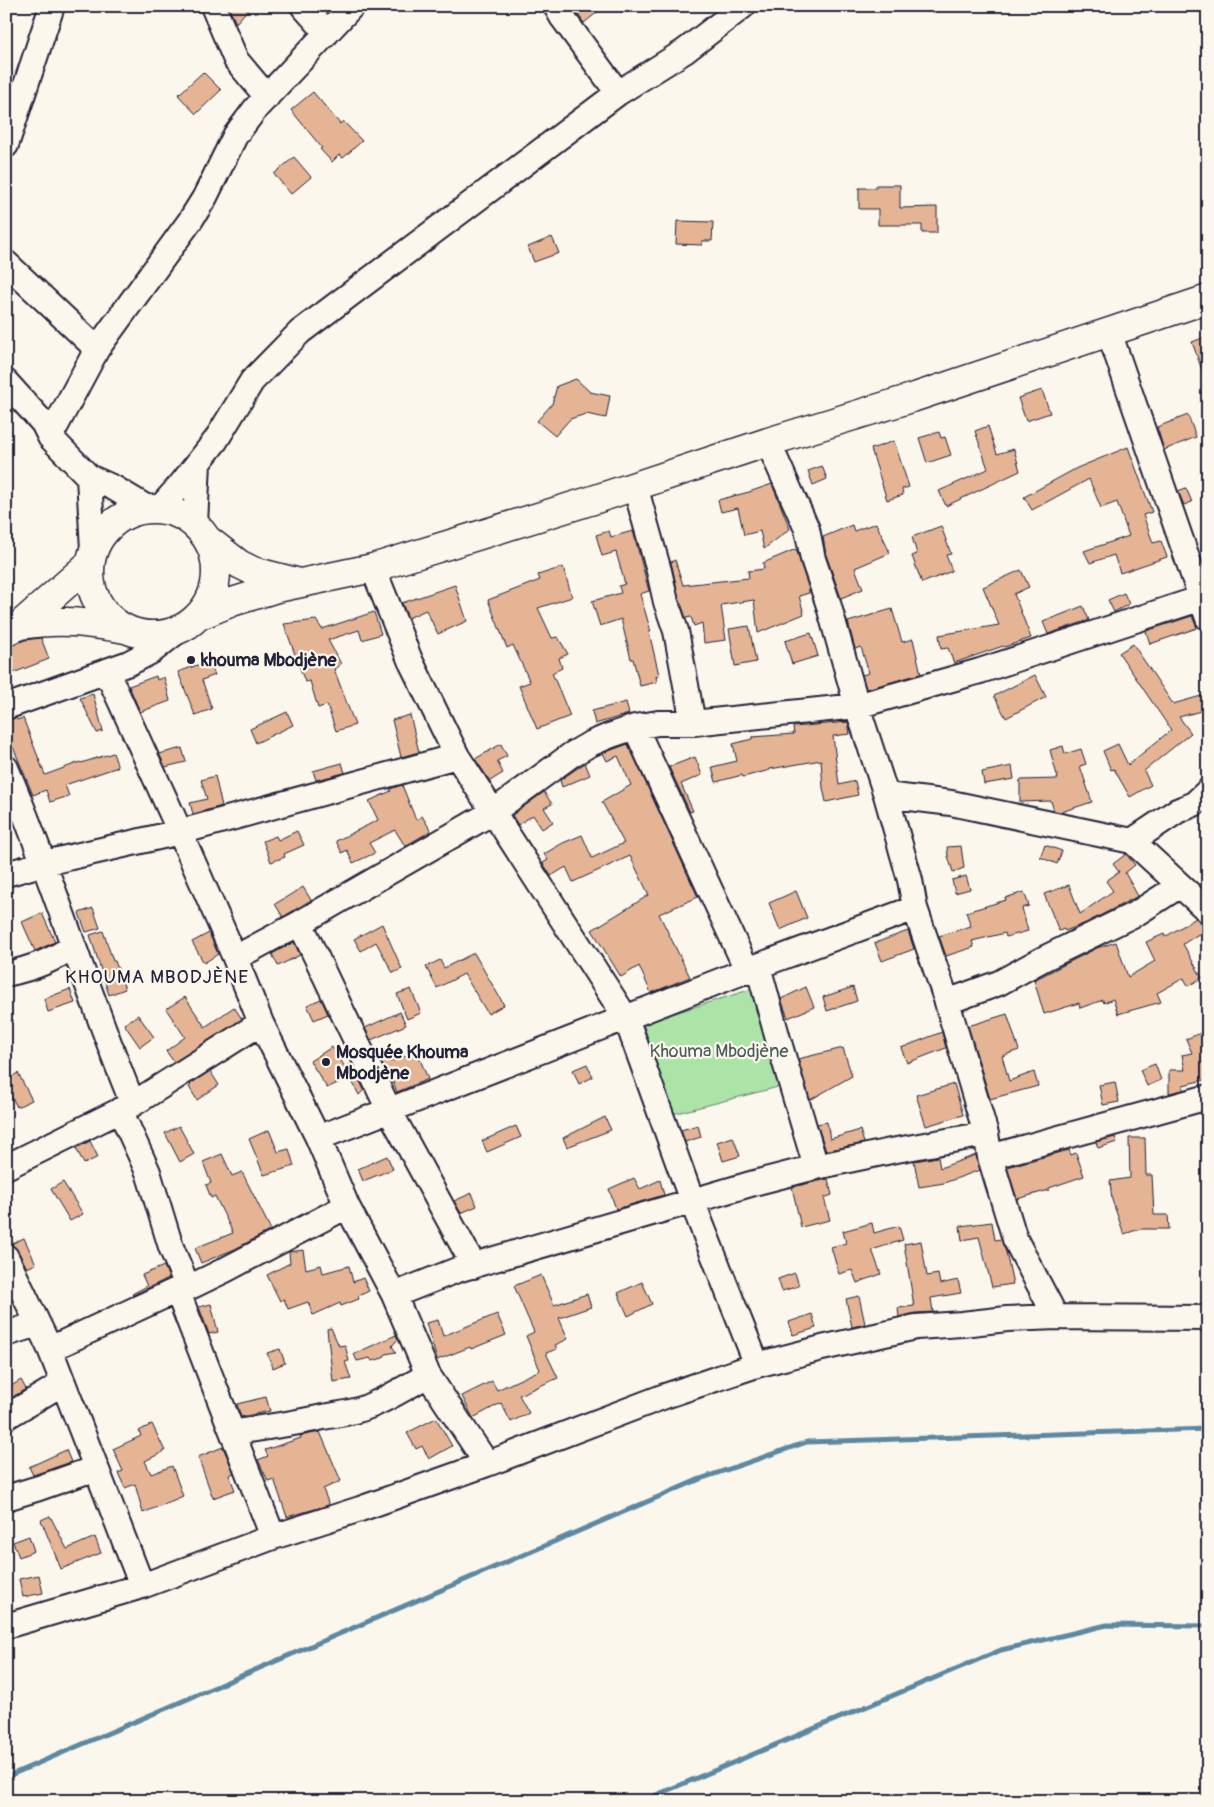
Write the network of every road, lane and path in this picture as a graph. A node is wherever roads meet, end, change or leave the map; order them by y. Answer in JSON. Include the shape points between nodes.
{"nodes":[{"id":1,"x":52,"y":6,"type":"edge"},
{"id":2,"x":213,"y":6,"type":"edge"},
{"id":3,"x":303,"y":6,"type":"edge"},
{"id":4,"x":352,"y":6,"type":"edge"},
{"id":5,"x":556,"y":6,"type":"edge"},
{"id":6,"x":742,"y":6,"type":"edge"},
{"id":7,"x":327,"y":33,"type":"junction"},
{"id":8,"x":618,"y":93,"type":"junction"},
{"id":9,"x":267,"y":97,"type":"junction"},
{"id":10,"x":6,"y":145,"type":"edge"},
{"id":11,"x":6,"y":263,"type":"edge"},
{"id":12,"x":1208,"y":299,"type":"edge"},
{"id":13,"x":1109,"y":332,"type":"junction"},
{"id":14,"x":97,"y":349,"type":"junction"},
{"id":15,"x":6,"y":382,"type":"edge"},
{"id":16,"x":50,"y":437,"type":"junction"},
{"id":17,"x":768,"y":442,"type":"junction"},
{"id":18,"x":198,"y":463,"type":"junction"},
{"id":19,"x":89,"y":477,"type":"junction"},
{"id":20,"x":635,"y":486,"type":"junction"},
{"id":21,"x":154,"y":509,"type":"junction"},
{"id":22,"x":201,"y":532,"type":"junction"},
{"id":23,"x":91,"y":557,"type":"junction"},
{"id":24,"x":373,"y":568,"type":"junction"},
{"id":25,"x":297,"y":583,"type":"junction"},
{"id":26,"x":1205,"y":604,"type":"edge"},
{"id":27,"x":189,"y":623,"type":"junction"},
{"id":28,"x":13,"y":628,"type":"edge"},
{"id":29,"x":125,"y":629,"type":"junction"},
{"id":30,"x":107,"y":672,"type":"junction"},
{"id":31,"x":857,"y":706,"type":"junction"},
{"id":32,"x":6,"y":707,"type":"edge"},
{"id":33,"x":693,"y":723,"type":"junction"},
{"id":34,"x":635,"y":728,"type":"junction"},
{"id":35,"x":457,"y":756,"type":"junction"},
{"id":36,"x":6,"y":768,"type":"edge"},
{"id":37,"x":1208,"y":791,"type":"edge"},
{"id":38,"x":886,"y":795,"type":"junction"},
{"id":39,"x":492,"y":812,"type":"junction"},
{"id":40,"x":180,"y":832,"type":"junction"},
{"id":41,"x":1132,"y":840,"type":"junction"},
{"id":42,"x":45,"y":863,"type":"junction"},
{"id":43,"x":6,"y":874,"type":"edge"},
{"id":44,"x":1179,"y":886,"type":"junction"},
{"id":45,"x":915,"y":908,"type":"junction"},
{"id":46,"x":1208,"y":911,"type":"edge"},
{"id":47,"x":300,"y":922,"type":"junction"},
{"id":48,"x":73,"y":946,"type":"junction"},
{"id":49,"x":235,"y":958,"type":"junction"},
{"id":50,"x":753,"y":969,"type":"junction"},
{"id":51,"x":6,"y":974,"type":"edge"},
{"id":52,"x":947,"y":1002,"type":"junction"},
{"id":53,"x":626,"y":1018,"type":"junction"},
{"id":54,"x":260,"y":1022,"type":"junction"},
{"id":55,"x":1208,"y":1097,"type":"edge"},
{"id":56,"x":126,"y":1107,"type":"junction"},
{"id":57,"x":389,"y":1110,"type":"junction"},
{"id":58,"x":986,"y":1134,"type":"junction"},
{"id":59,"x":318,"y":1138,"type":"junction"},
{"id":60,"x":990,"y":1157,"type":"junction"},
{"id":61,"x":6,"y":1167,"type":"edge"},
{"id":62,"x":816,"y":1167,"type":"junction"},
{"id":63,"x":692,"y":1200,"type":"junction"},
{"id":64,"x":348,"y":1206,"type":"junction"},
{"id":65,"x":6,"y":1257,"type":"edge"},
{"id":66,"x":474,"y":1266,"type":"junction"},
{"id":67,"x":183,"y":1289,"type":"junction"},
{"id":68,"x":394,"y":1295,"type":"junction"},
{"id":69,"x":1056,"y":1317,"type":"junction"},
{"id":70,"x":1208,"y":1318,"type":"edge"},
{"id":71,"x":37,"y":1324,"type":"junction"},
{"id":72,"x":6,"y":1334,"type":"edge"},
{"id":73,"x":50,"y":1349,"type":"junction"},
{"id":74,"x":758,"y":1365,"type":"junction"},
{"id":75,"x":428,"y":1375,"type":"junction"},
{"id":76,"x":63,"y":1383,"type":"junction"},
{"id":77,"x":6,"y":1417,"type":"edge"},
{"id":78,"x":233,"y":1433,"type":"junction"},
{"id":79,"x":487,"y":1464,"type":"junction"},
{"id":80,"x":96,"y":1468,"type":"junction"},
{"id":81,"x":7,"y":1495,"type":"edge"},
{"id":82,"x":273,"y":1537,"type":"junction"},
{"id":83,"x":142,"y":1586,"type":"junction"},
{"id":84,"x":6,"y":1626,"type":"edge"}],
"edges":[{"from":1,"to":10,"type":"street"},
{"from":2,"to":9,"type":"street","via":[[236,60]]},
{"from":3,"to":7,"type":"street"},
{"from":4,"to":7,"type":"street"},
{"from":5,"to":8,"type":"street"},
{"from":6,"to":8,"type":"street","via":[[685,51]]},
{"from":7,"to":9,"type":"street"},
{"from":8,"to":18,"type":"street","via":[[300,332],[252,381],[227,424]]},
{"from":9,"to":14,"type":"street","via":[[235,136],[190,221]]},
{"from":11,"to":14,"type":"street"},
{"from":12,"to":13,"type":"main road"},
{"from":13,"to":17,"type":"main road"},
{"from":13,"to":26,"type":"street"},
{"from":14,"to":16,"type":"street"},
{"from":15,"to":16,"type":"street"},
{"from":16,"to":19,"type":"street"},
{"from":17,"to":20,"type":"main road"},
{"from":17,"to":31,"type":"street","via":[[807,529]]},
{"from":18,"to":21,"type":"street"},
{"from":18,"to":22,"type":"street"},
{"from":19,"to":21,"type":"street"},
{"from":19,"to":23,"type":"street"},
{"from":20,"to":24,"type":"main road"},
{"from":20,"to":33,"type":"street","via":[[676,631]]},
{"from":21,"to":22,"type":"main road","via":[[178,514]]},
{"from":21,"to":23,"type":"main road","via":[[131,512],[115,521],[102,534]]},
{"from":22,"to":25,"type":"main road","via":[[239,564]]},
{"from":22,"to":27,"type":"main road","via":[[215,559],[216,580],[210,599]]},
{"from":23,"to":28,"type":"main road"},
{"from":23,"to":29,"type":"main road","via":[[92,590],[104,614]]},
{"from":24,"to":25,"type":"main road"},
{"from":24,"to":35,"type":"street","via":[[410,660]]},
{"from":25,"to":27,"type":"main road","via":[[255,594]]},
{"from":26,"to":31,"type":"street"},
{"from":27,"to":29,"type":"main road","via":[[162,635],[143,635]]},
{"from":27,"to":30,"type":"street","via":[[152,651]]},
{"from":28,"to":29,"type":"main road","via":[[66,621]]},
{"from":30,"to":32,"type":"street"},
{"from":30,"to":40,"type":"street"},
{"from":31,"to":33,"type":"street"},
{"from":31,"to":38,"type":"street"},
{"from":33,"to":34,"type":"street","via":[[658,722]]},
{"from":34,"to":39,"type":"street","via":[[590,744]]},
{"from":34,"to":50,"type":"street"},
{"from":35,"to":39,"type":"street"},
{"from":35,"to":40,"type":"street"},
{"from":36,"to":42,"type":"street"},
{"from":37,"to":41,"type":"street","via":[[1194,804]]},
{"from":38,"to":41,"type":"street","via":[[951,803]]},
{"from":38,"to":45,"type":"street"},
{"from":39,"to":47,"type":"street"},
{"from":39,"to":53,"type":"street"},
{"from":40,"to":42,"type":"street"},
{"from":40,"to":49,"type":"street"},
{"from":41,"to":44,"type":"street"},
{"from":42,"to":43,"type":"street"},
{"from":42,"to":48,"type":"street"},
{"from":44,"to":46,"type":"street"},
{"from":44,"to":52,"type":"street","via":[[1137,913],[999,983]]},
{"from":45,"to":50,"type":"street"},
{"from":45,"to":52,"type":"street"},
{"from":47,"to":49,"type":"street"},
{"from":47,"to":57,"type":"street"},
{"from":48,"to":51,"type":"street","via":[[53,958]]},
{"from":48,"to":56,"type":"street","via":[[113,1057]]},
{"from":49,"to":54,"type":"street"},
{"from":50,"to":53,"type":"street"},
{"from":50,"to":62,"type":"street","via":[[778,1039]]},
{"from":52,"to":58,"type":"street"},
{"from":53,"to":57,"type":"street"},
{"from":53,"to":63,"type":"street"},
{"from":54,"to":56,"type":"street"},
{"from":54,"to":59,"type":"street"},
{"from":55,"to":60,"type":"street"},
{"from":56,"to":61,"type":"street"},
{"from":56,"to":67,"type":"street"},
{"from":57,"to":59,"type":"street"},
{"from":57,"to":66,"type":"street"},
{"from":58,"to":60,"type":"street"},
{"from":58,"to":62,"type":"street"},
{"from":59,"to":64,"type":"street"},
{"from":60,"to":69,"type":"street","via":[[1015,1239]]},
{"from":62,"to":63,"type":"street"},
{"from":63,"to":66,"type":"street"},
{"from":63,"to":74,"type":"street"},
{"from":64,"to":67,"type":"street"},
{"from":64,"to":68,"type":"street"},
{"from":65,"to":71,"type":"street"},
{"from":66,"to":68,"type":"street"},
{"from":67,"to":73,"type":"street"},
{"from":67,"to":78,"type":"street"},
{"from":68,"to":75,"type":"street"},
{"from":69,"to":70,"type":"street"},
{"from":69,"to":74,"type":"street","via":[[916,1327]]},
{"from":71,"to":72,"type":"street"},
{"from":71,"to":73,"type":"street"},
{"from":73,"to":76,"type":"street"},
{"from":74,"to":79,"type":"street","via":[[611,1416]]},
{"from":75,"to":78,"type":"street","via":[[368,1407],[352,1412]]},
{"from":75,"to":79,"type":"street"},
{"from":76,"to":77,"type":"street"},
{"from":76,"to":80,"type":"street"},
{"from":78,"to":82,"type":"street"},
{"from":79,"to":82,"type":"street"},
{"from":80,"to":81,"type":"street","via":[[39,1488]]},
{"from":80,"to":83,"type":"street"},
{"from":82,"to":83,"type":"street"},
{"from":83,"to":84,"type":"street"}]}
